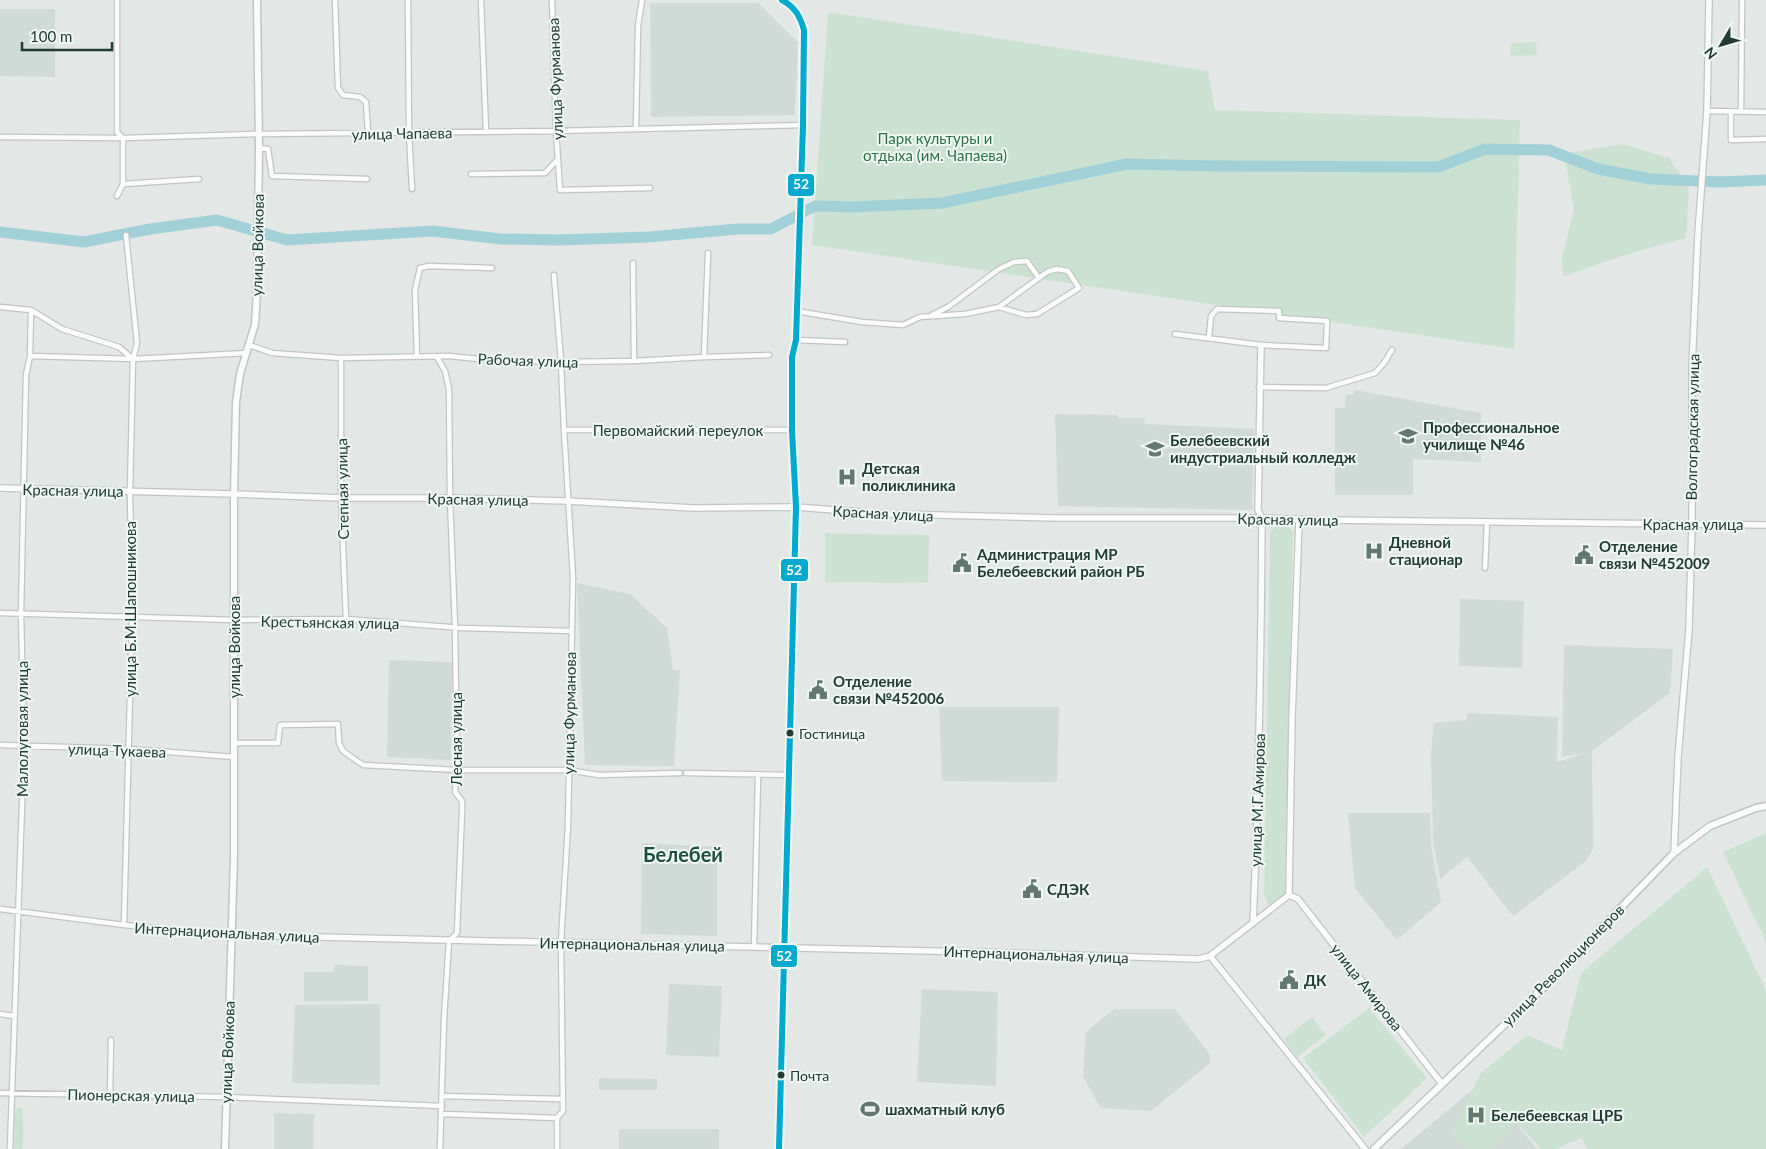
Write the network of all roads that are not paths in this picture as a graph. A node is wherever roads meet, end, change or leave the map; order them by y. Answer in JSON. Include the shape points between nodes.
{"nodes":[{"id":1,"x":117,"y":0,"type":"edge"},
{"id":2,"x":258,"y":0,"type":"edge"},
{"id":3,"x":335,"y":0,"type":"edge"},
{"id":4,"x":408,"y":0,"type":"edge"},
{"id":5,"x":481,"y":0,"type":"edge"},
{"id":6,"x":552,"y":0,"type":"edge"},
{"id":7,"x":642,"y":0,"type":"edge"},
{"id":8,"x":782,"y":0,"type":"edge"},
{"id":9,"x":1709,"y":0,"type":"edge"},
{"id":10,"x":1742,"y":0,"type":"edge"},
{"id":11,"x":1707,"y":112,"type":"junction"},
{"id":12,"x":1731,"y":112,"type":"junction"},
{"id":13,"x":1741,"y":112,"type":"junction"},
{"id":14,"x":1766,"y":112,"type":"edge"},
{"id":15,"x":804,"y":125,"type":"junction"},
{"id":16,"x":636,"y":128,"type":"junction"},
{"id":17,"x":556,"y":131,"type":"junction"},
{"id":18,"x":409,"y":132,"type":"junction"},
{"id":19,"x":486,"y":132,"type":"junction"},
{"id":20,"x":368,"y":133,"type":"junction"},
{"id":21,"x":258,"y":134,"type":"junction"},
{"id":22,"x":0,"y":137,"type":"edge"},
{"id":23,"x":123,"y":138,"type":"junction"},
{"id":24,"x":1766,"y":139,"type":"edge"},
{"id":25,"x":259,"y":148,"type":"junction"},
{"id":26,"x":558,"y":159,"type":"junction"},
{"id":27,"x":471,"y":174,"type":"dead end"},
{"id":28,"x":199,"y":179,"type":"dead end"},
{"id":29,"x":367,"y":179,"type":"dead end"},
{"id":30,"x":122,"y":184,"type":"junction"},
{"id":31,"x":650,"y":188,"type":"dead end"},
{"id":32,"x":412,"y":189,"type":"dead end"},
{"id":33,"x":117,"y":196,"type":"dead end"},
{"id":34,"x":126,"y":235,"type":"dead end"},
{"id":35,"x":708,"y":254,"type":"dead end"},
{"id":36,"x":633,"y":264,"type":"dead end"},
{"id":37,"x":492,"y":268,"type":"dead end"},
{"id":38,"x":554,"y":275,"type":"dead end"},
{"id":39,"x":1039,"y":278,"type":"junction"},
{"id":40,"x":0,"y":307,"type":"edge"},
{"id":41,"x":999,"y":307,"type":"junction"},
{"id":42,"x":31,"y":310,"type":"junction"},
{"id":43,"x":796,"y":311,"type":"junction"},
{"id":44,"x":928,"y":316,"type":"junction"},
{"id":45,"x":1175,"y":334,"type":"dead end"},
{"id":46,"x":1209,"y":337,"type":"junction"},
{"id":47,"x":796,"y":340,"type":"junction"},
{"id":48,"x":845,"y":342,"type":"dead end"},
{"id":49,"x":249,"y":345,"type":"junction"},
{"id":50,"x":1261,"y":345,"type":"junction"},
{"id":51,"x":1392,"y":350,"type":"dead end"},
{"id":52,"x":247,"y":353,"type":"junction"},
{"id":53,"x":769,"y":355,"type":"dead end"},
{"id":54,"x":30,"y":356,"type":"junction"},
{"id":55,"x":417,"y":357,"type":"junction"},
{"id":56,"x":437,"y":357,"type":"junction"},
{"id":57,"x":704,"y":357,"type":"junction"},
{"id":58,"x":133,"y":358,"type":"junction"},
{"id":59,"x":341,"y":358,"type":"junction"},
{"id":60,"x":634,"y":361,"type":"junction"},
{"id":61,"x":561,"y":362,"type":"junction"},
{"id":62,"x":1260,"y":387,"type":"junction"},
{"id":63,"x":564,"y":430,"type":"junction"},
{"id":64,"x":792,"y":430,"type":"junction"},
{"id":65,"x":0,"y":488,"type":"edge"},
{"id":66,"x":22,"y":489,"type":"junction"},
{"id":67,"x":130,"y":491,"type":"junction"},
{"id":68,"x":234,"y":494,"type":"junction"},
{"id":69,"x":340,"y":498,"type":"junction"},
{"id":70,"x":450,"y":498,"type":"junction"},
{"id":71,"x":568,"y":501,"type":"junction"},
{"id":72,"x":796,"y":508,"type":"junction"},
{"id":73,"x":1262,"y":518,"type":"junction"},
{"id":74,"x":1299,"y":520,"type":"junction"},
{"id":75,"x":1487,"y":522,"type":"junction"},
{"id":76,"x":1692,"y":524,"type":"junction"},
{"id":77,"x":1766,"y":525,"type":"edge"},
{"id":78,"x":1485,"y":568,"type":"dead end"},
{"id":79,"x":0,"y":613,"type":"edge"},
{"id":80,"x":21,"y":613,"type":"junction"},
{"id":81,"x":132,"y":618,"type":"junction"},
{"id":82,"x":346,"y":619,"type":"junction"},
{"id":83,"x":235,"y":620,"type":"junction"},
{"id":84,"x":455,"y":627,"type":"junction"},
{"id":85,"x":571,"y":631,"type":"junction"},
{"id":86,"x":234,"y":744,"type":"junction"},
{"id":87,"x":0,"y":745,"type":"edge"},
{"id":88,"x":24,"y":747,"type":"junction"},
{"id":89,"x":130,"y":749,"type":"junction"},
{"id":90,"x":234,"y":757,"type":"junction"},
{"id":91,"x":457,"y":770,"type":"junction"},
{"id":92,"x":568,"y":770,"type":"junction"},
{"id":93,"x":680,"y":772,"type":"dead end"},
{"id":94,"x":686,"y":772,"type":"dead end"},
{"id":95,"x":758,"y":775,"type":"junction"},
{"id":96,"x":790,"y":775,"type":"junction"},
{"id":97,"x":1766,"y":806,"type":"edge"},
{"id":98,"x":1674,"y":853,"type":"junction"},
{"id":99,"x":1289,"y":895,"type":"junction"},
{"id":100,"x":0,"y":909,"type":"edge"},
{"id":101,"x":20,"y":911,"type":"junction"},
{"id":102,"x":1253,"y":923,"type":"junction"},
{"id":103,"x":124,"y":926,"type":"junction"},
{"id":104,"x":230,"y":935,"type":"junction"},
{"id":105,"x":449,"y":941,"type":"junction"},
{"id":106,"x":561,"y":942,"type":"junction"},
{"id":107,"x":754,"y":947,"type":"junction"},
{"id":108,"x":784,"y":948,"type":"junction"},
{"id":109,"x":1210,"y":956,"type":"junction"},
{"id":110,"x":0,"y":1014,"type":"edge"},
{"id":111,"x":14,"y":1016,"type":"junction"},
{"id":112,"x":111,"y":1040,"type":"dead end"},
{"id":113,"x":1442,"y":1084,"type":"junction"},
{"id":114,"x":0,"y":1092,"type":"edge"},
{"id":115,"x":12,"y":1093,"type":"junction"},
{"id":116,"x":110,"y":1095,"type":"junction"},
{"id":117,"x":442,"y":1096,"type":"junction"},
{"id":118,"x":226,"y":1097,"type":"junction"},
{"id":119,"x":562,"y":1099,"type":"junction"},
{"id":120,"x":442,"y":1106,"type":"junction"},
{"id":121,"x":442,"y":1114,"type":"junction"},
{"id":122,"x":558,"y":1118,"type":"junction"},
{"id":123,"x":10,"y":1149,"type":"edge"},
{"id":124,"x":225,"y":1149,"type":"edge"},
{"id":125,"x":440,"y":1149,"type":"edge"},
{"id":126,"x":557,"y":1149,"type":"edge"},
{"id":127,"x":778,"y":1149,"type":"edge"},
{"id":128,"x":1365,"y":1149,"type":"edge"},
{"id":129,"x":1374,"y":1149,"type":"edge"}],
"edges":[{"from":1,"to":23,"type":"street","via":[[117,132]]},
{"from":2,"to":21,"type":"main road","name":"улица Войкова"},
{"from":3,"to":20,"type":"street","via":[[338,88],[343,95],[360,97],[366,102]]},
{"from":4,"to":18,"type":"street"},
{"from":5,"to":19,"type":"street"},
{"from":6,"to":17,"type":"street","name":"улица Фурманова"},
{"from":7,"to":16,"type":"street","via":[[638,26]]},
{"from":8,"to":15,"type":"main road","via":[[793,7],[804,30]]},
{"from":9,"to":11,"type":"street","name":"Волгоградская улица"},
{"from":10,"to":13,"type":"street"},
{"from":11,"to":12,"type":"street"},
{"from":11,"to":76,"type":"street","name":"Волгоградская улица","via":[[1692,367]]},
{"from":12,"to":13,"type":"street"},
{"from":12,"to":24,"type":"street","via":[[1731,140]]},
{"from":13,"to":14,"type":"street"},
{"from":15,"to":16,"type":"street","name":"улица Чапаева"},
{"from":15,"to":43,"type":"main road"},
{"from":16,"to":17,"type":"street","name":"улица Чапаева"},
{"from":17,"to":19,"type":"street","name":"улица Чапаева"},
{"from":17,"to":26,"type":"street","name":"улица Фурманова"},
{"from":18,"to":19,"type":"street","name":"улица Чапаева"},
{"from":18,"to":20,"type":"street","name":"улица Чапаева"},
{"from":18,"to":32,"type":"street"},
{"from":20,"to":21,"type":"street","name":"улица Чапаева"},
{"from":21,"to":23,"type":"street","name":"улица Чапаева"},
{"from":21,"to":25,"type":"main road","name":"улица Войкова"},
{"from":22,"to":23,"type":"street","name":"улица Чапаева"},
{"from":23,"to":30,"type":"street"},
{"from":25,"to":29,"type":"street","name":"улица Войкова","via":[[268,149],[272,176]]},
{"from":25,"to":49,"type":"main road","name":"улица Войкова","via":[[257,292],[255,324]]},
{"from":26,"to":27,"type":"street","name":"улица Фурманова","via":[[545,173]]},
{"from":26,"to":31,"type":"street","name":"улица Фурманова","via":[[560,190]]},
{"from":28,"to":30,"type":"street"},
{"from":30,"to":33,"type":"street"},
{"from":34,"to":58,"type":"street","name":"улица Б.М.Шапошникова","via":[[137,330]]},
{"from":35,"to":57,"type":"street"},
{"from":36,"to":60,"type":"street"},
{"from":37,"to":55,"type":"street","via":[[420,268],[415,290]]},
{"from":38,"to":61,"type":"street","name":"улица Фурманова"},
{"from":39,"to":41,"type":"street"},
{"from":39,"to":41,"type":"street","via":[[1057,269],[1068,271],[1079,288],[1037,314],[1026,315]]},
{"from":39,"to":44,"type":"street","via":[[1027,261],[1014,262]]},
{"from":40,"to":42,"type":"street"},
{"from":41,"to":44,"type":"street","via":[[965,314]]},
{"from":42,"to":54,"type":"street","name":"Малолуговая улица"},
{"from":42,"to":58,"type":"street","via":[[62,328],[119,347]]},
{"from":43,"to":44,"type":"street","via":[[903,325]]},
{"from":43,"to":47,"type":"main road"},
{"from":45,"to":46,"type":"street"},
{"from":46,"to":50,"type":"street"},
{"from":46,"to":50,"type":"street","via":[[1212,316],[1217,310],[1279,311],[1279,318],[1327,321],[1326,348]]},
{"from":47,"to":48,"type":"street"},
{"from":47,"to":64,"type":"main road","via":[[792,357]]},
{"from":49,"to":52,"type":"main road","name":"улица Войкова"},
{"from":49,"to":59,"type":"street","name":"Рабочая улица","via":[[272,353]]},
{"from":50,"to":62,"type":"street","name":"улица М.Г.Амирова"},
{"from":51,"to":62,"type":"street","via":[[1375,373],[1326,388]]},
{"from":52,"to":58,"type":"street"},
{"from":52,"to":68,"type":"main road","name":"улица Войкова","via":[[236,402]]},
{"from":53,"to":57,"type":"street","name":"Рабочая улица"},
{"from":54,"to":58,"type":"street"},
{"from":54,"to":66,"type":"street","name":"Малолуговая улица","via":[[26,375]]},
{"from":55,"to":56,"type":"street","name":"Рабочая улица"},
{"from":55,"to":59,"type":"street","name":"Рабочая улица"},
{"from":56,"to":61,"type":"street","name":"Рабочая улица"},
{"from":56,"to":70,"type":"street","name":"Лесная улица","via":[[445,371],[449,389]]},
{"from":57,"to":60,"type":"street","name":"Рабочая улица"},
{"from":58,"to":67,"type":"street","name":"улица Б.М.Шапошникова"},
{"from":59,"to":69,"type":"street","name":"Степная улица"},
{"from":60,"to":61,"type":"street","name":"Рабочая улица"},
{"from":61,"to":63,"type":"street","name":"улица Фурманова"},
{"from":62,"to":73,"type":"street","name":"улица М.Г.Амирова","via":[[1258,510]]},
{"from":63,"to":64,"type":"street","name":"Первомайский переулок"},
{"from":63,"to":71,"type":"street","name":"улица Фурманова"},
{"from":64,"to":72,"type":"main road"},
{"from":65,"to":66,"type":"street","name":"Красная улица"},
{"from":66,"to":67,"type":"street","name":"Красная улица"},
{"from":66,"to":80,"type":"street","name":"Малолуговая улица"},
{"from":67,"to":68,"type":"street","name":"Красная улица"},
{"from":67,"to":81,"type":"street","name":"улица Б.М.Шапошникова"},
{"from":68,"to":69,"type":"street","name":"Красная улица"},
{"from":68,"to":83,"type":"main road","name":"улица Войкова"},
{"from":69,"to":70,"type":"street","name":"Красная улица"},
{"from":69,"to":82,"type":"street","name":"Степная улица"},
{"from":70,"to":71,"type":"street","name":"Красная улица"},
{"from":70,"to":84,"type":"street","name":"Лесная улица"},
{"from":71,"to":72,"type":"street","name":"Красная улица","via":[[694,508]]},
{"from":71,"to":85,"type":"street","name":"улица Фурманова","via":[[573,577]]},
{"from":72,"to":73,"type":"street","name":"Красная улица","via":[[936,516]]},
{"from":72,"to":96,"type":"main road"},
{"from":73,"to":74,"type":"street","name":"Красная улица"},
{"from":73,"to":102,"type":"street","name":"улица М.Г.Амирова"},
{"from":74,"to":75,"type":"street","name":"Красная улица"},
{"from":74,"to":99,"type":"street"},
{"from":75,"to":76,"type":"street","name":"Красная улица"},
{"from":75,"to":78,"type":"street"},
{"from":76,"to":77,"type":"street","name":"Красная улица"},
{"from":76,"to":98,"type":"street","name":"Волгоградская улица","via":[[1689,629]]},
{"from":79,"to":80,"type":"street","name":"Крестьянская улица"},
{"from":80,"to":81,"type":"street","name":"Крестьянская улица"},
{"from":80,"to":88,"type":"street","name":"Малолуговая улица"},
{"from":81,"to":83,"type":"street","name":"Крестьянская улица"},
{"from":81,"to":89,"type":"street","name":"улица Б.М.Шапошникова"},
{"from":82,"to":83,"type":"street","name":"Крестьянская улица"},
{"from":82,"to":84,"type":"street","name":"Крестьянская улица"},
{"from":83,"to":86,"type":"main road","name":"улица Войкова"},
{"from":84,"to":85,"type":"street","name":"Крестьянская улица"},
{"from":84,"to":91,"type":"street","name":"Лесная улица"},
{"from":85,"to":92,"type":"street","name":"улица Фурманова"},
{"from":86,"to":90,"type":"main road","name":"улица Войкова"},
{"from":86,"to":91,"type":"street","via":[[278,743],[280,724],[338,724],[343,751],[363,765]]},
{"from":87,"to":88,"type":"street","name":"улица Тукаева"},
{"from":88,"to":89,"type":"street","name":"улица Тукаева"},
{"from":88,"to":101,"type":"street","name":"Малолуговая улица"},
{"from":89,"to":90,"type":"street","name":"улица Тукаева"},
{"from":89,"to":103,"type":"street","name":"улица Б.М.Шапошникова"},
{"from":90,"to":104,"type":"main road","name":"улица Войкова"},
{"from":91,"to":92,"type":"street"},
{"from":91,"to":105,"type":"street","name":"Лесная улица","via":[[456,792],[462,800],[458,908],[456,933]]},
{"from":92,"to":93,"type":"street","via":[[599,775]]},
{"from":92,"to":106,"type":"street","name":"улица Фурманова"},
{"from":94,"to":95,"type":"street"},
{"from":95,"to":96,"type":"street"},
{"from":95,"to":107,"type":"street"},
{"from":96,"to":108,"type":"main road"},
{"from":97,"to":98,"type":"main road","name":"улица Революционеров","via":[[1710,826]]},
{"from":98,"to":113,"type":"main road","name":"улица Революционеров","via":[[1542,989]]},
{"from":99,"to":102,"type":"street"},
{"from":99,"to":113,"type":"street","name":"улица Амирова","via":[[1298,899]]},
{"from":100,"to":101,"type":"street","name":"Интернациональная улица"},
{"from":101,"to":103,"type":"street","name":"Интернациональная улица"},
{"from":101,"to":111,"type":"street","name":"Малолуговая улица"},
{"from":102,"to":109,"type":"street"},
{"from":103,"to":104,"type":"street","name":"Интернациональная улица"},
{"from":104,"to":105,"type":"street","name":"Интернациональная улица"},
{"from":104,"to":118,"type":"main road","name":"улица Войкова"},
{"from":105,"to":106,"type":"street","name":"Интернациональная улица"},
{"from":105,"to":117,"type":"street","name":"Лесная улица"},
{"from":106,"to":107,"type":"street","name":"Интернациональная улица"},
{"from":106,"to":119,"type":"street","name":"улица Фурманова"},
{"from":107,"to":108,"type":"street","name":"Интернациональная улица"},
{"from":108,"to":109,"type":"street","name":"Интернациональная улица","via":[[1198,959]]},
{"from":108,"to":127,"type":"main road"},
{"from":109,"to":128,"type":"street"},
{"from":110,"to":111,"type":"street"},
{"from":111,"to":115,"type":"street","name":"Малолуговая улица"},
{"from":112,"to":116,"type":"street"},
{"from":113,"to":129,"type":"main road","name":"улица Революционеров"},
{"from":114,"to":115,"type":"street","name":"Пионерская улица"},
{"from":115,"to":116,"type":"street","name":"Пионерская улица"},
{"from":115,"to":123,"type":"street","name":"Малолуговая улица"},
{"from":116,"to":118,"type":"street","name":"Пионерская улица"},
{"from":117,"to":119,"type":"street"},
{"from":117,"to":120,"type":"street","name":"Лесная улица"},
{"from":118,"to":120,"type":"street","name":"Пионерская улица"},
{"from":118,"to":124,"type":"main road","name":"улица Войкова"},
{"from":119,"to":122,"type":"street","name":"улица Фурманова","via":[[563,1111]]},
{"from":120,"to":121,"type":"street","name":"Лесная улица"},
{"from":121,"to":122,"type":"street"},
{"from":121,"to":125,"type":"street","name":"Лесная улица"},
{"from":122,"to":126,"type":"street","name":"улица Фурманова"}]}
